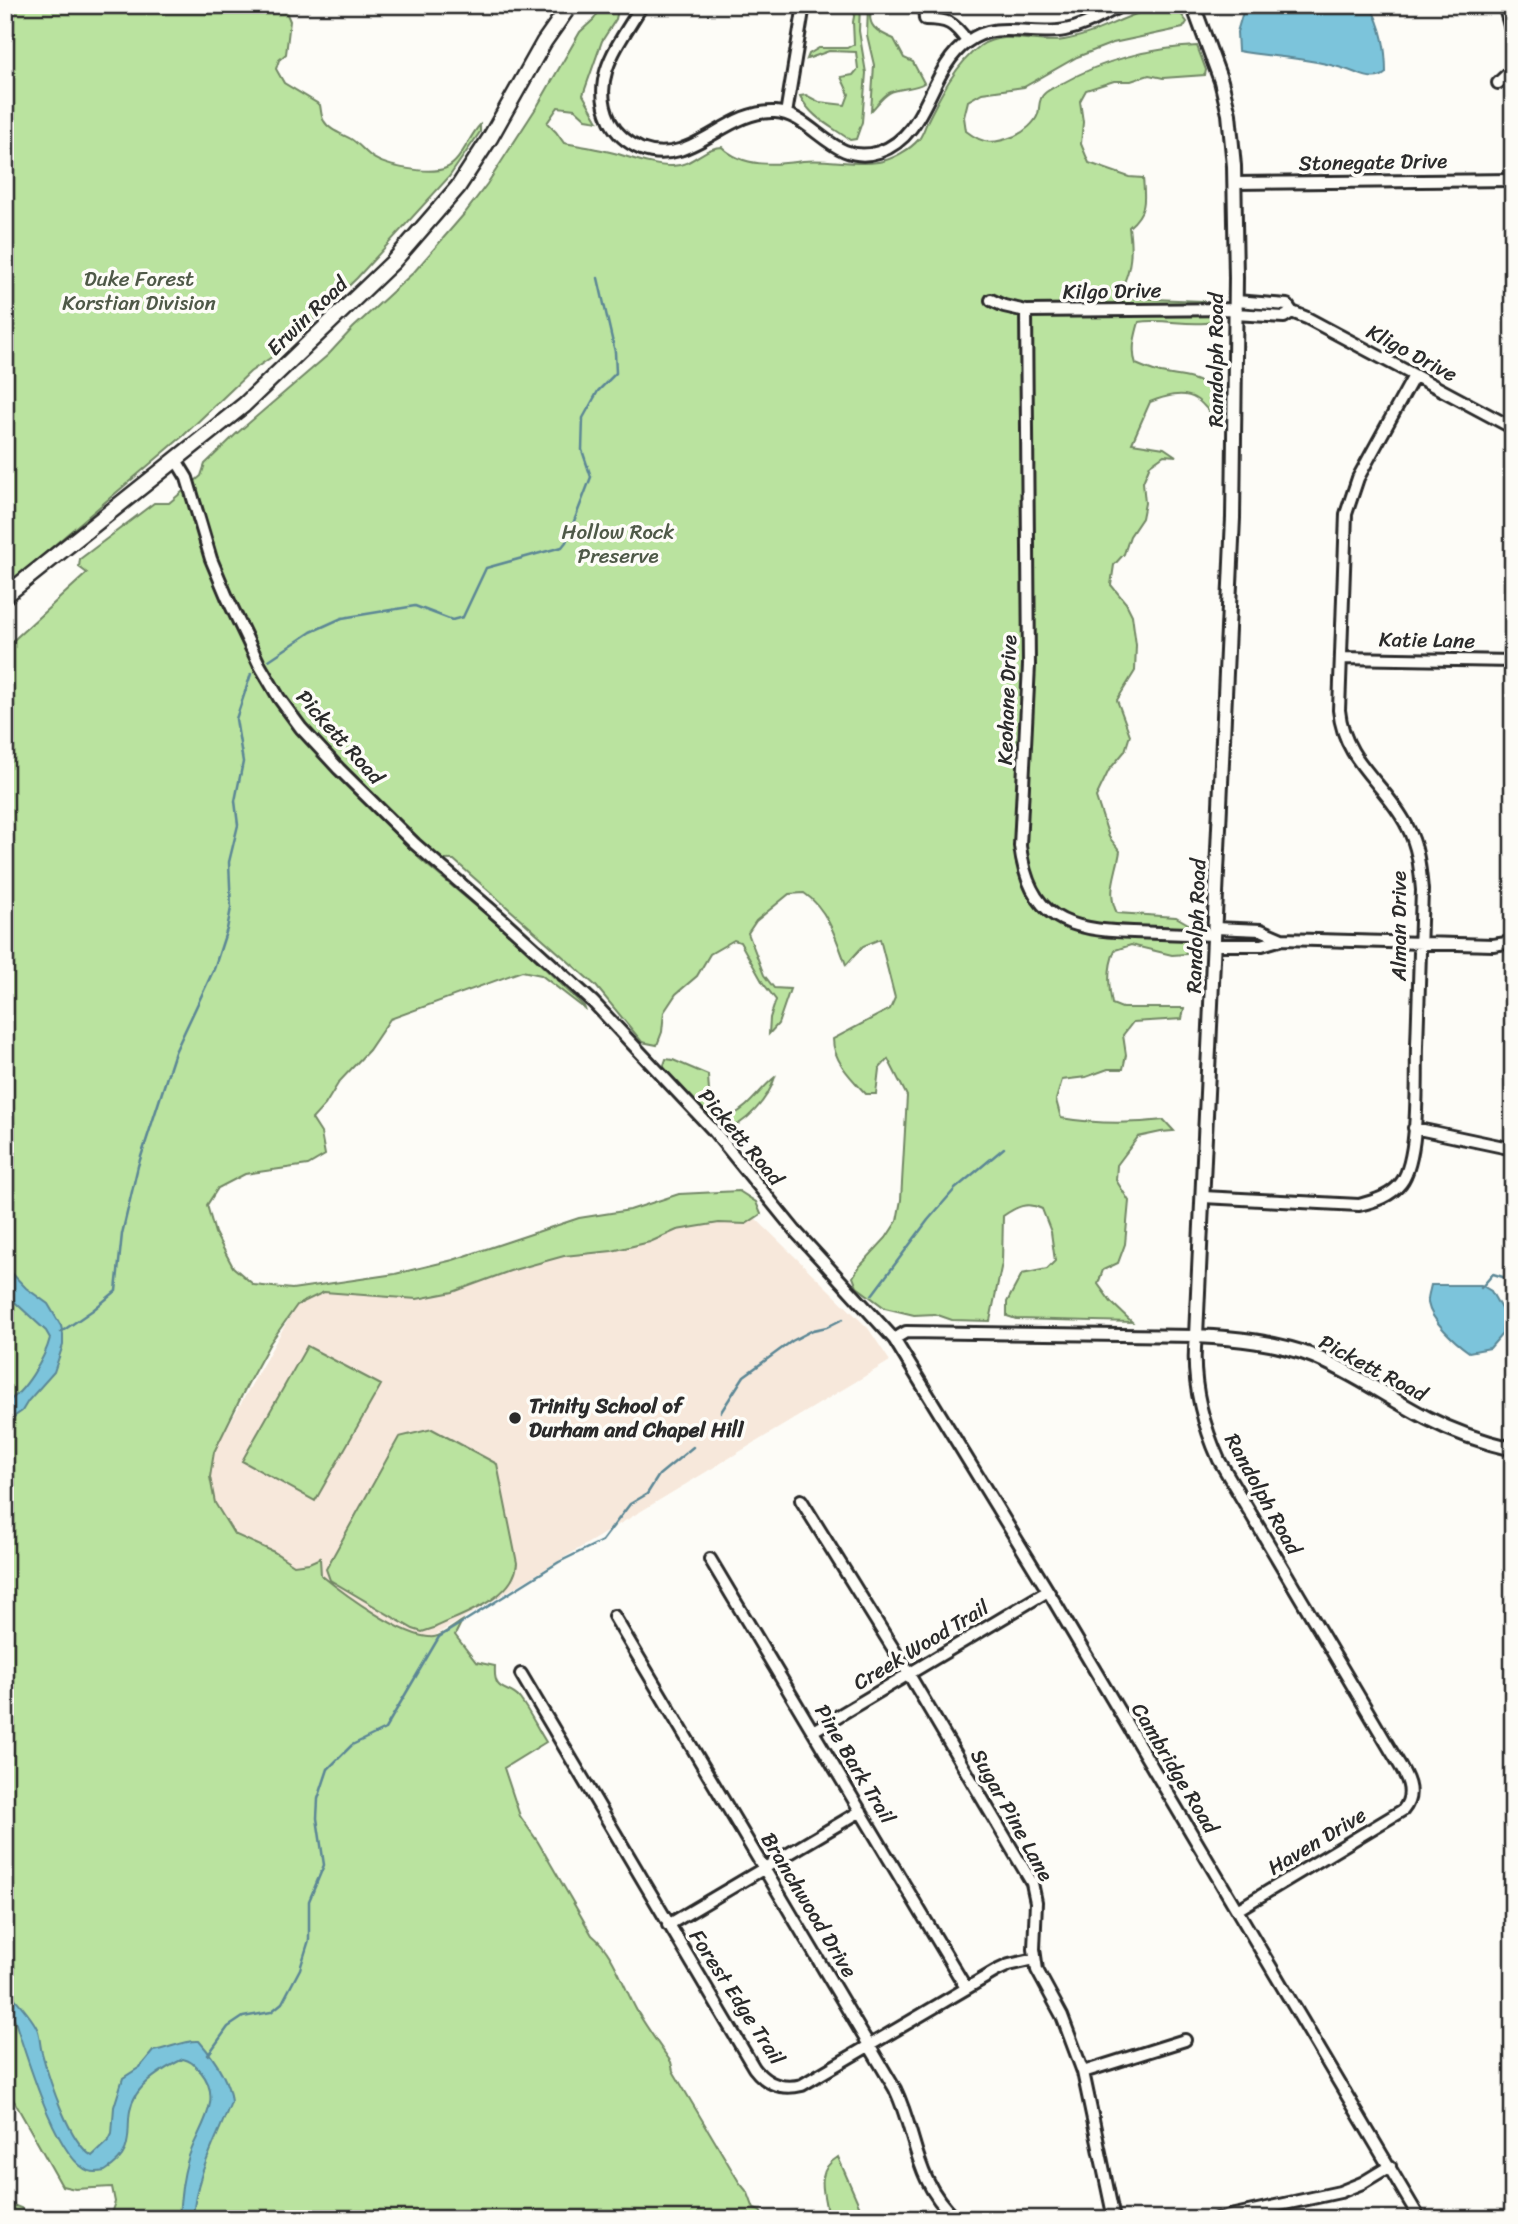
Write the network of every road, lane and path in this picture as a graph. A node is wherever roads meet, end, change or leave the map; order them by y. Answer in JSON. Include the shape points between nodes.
{"nodes":[{"id":1,"x":570,"y":5,"type":"edge"},
{"id":2,"x":642,"y":5,"type":"edge"},
{"id":3,"x":804,"y":5,"type":"edge"},
{"id":4,"x":924,"y":5,"type":"edge"},
{"id":5,"x":1121,"y":5,"type":"edge"},
{"id":6,"x":1193,"y":5,"type":"edge"},
{"id":7,"x":1504,"y":5,"type":"edge"},
{"id":8,"x":1513,"y":36,"type":"edge"},
{"id":9,"x":968,"y":41,"type":"junction"},
{"id":10,"x":1513,"y":69,"type":"edge"},
{"id":11,"x":1499,"y":83,"type":"dead end"},
{"id":12,"x":786,"y":114,"type":"junction"},
{"id":13,"x":1513,"y":180,"type":"edge"},
{"id":14,"x":1235,"y":183,"type":"junction"},
{"id":15,"x":991,"y":300,"type":"dead end"},
{"id":16,"x":1236,"y":308,"type":"junction"},
{"id":17,"x":1026,"y":312,"type":"junction"},
{"id":18,"x":1415,"y":376,"type":"junction"},
{"id":19,"x":1513,"y":428,"type":"edge"},
{"id":20,"x":176,"y":460,"type":"junction"},
{"id":21,"x":5,"y":596,"type":"edge"},
{"id":22,"x":1340,"y":657,"type":"junction"},
{"id":23,"x":1513,"y":661,"type":"edge"},
{"id":24,"x":1215,"y":936,"type":"junction"},
{"id":25,"x":1282,"y":939,"type":"junction"},
{"id":26,"x":1513,"y":942,"type":"edge"},
{"id":27,"x":1420,"y":943,"type":"junction"},
{"id":28,"x":1414,"y":1128,"type":"junction"},
{"id":29,"x":1513,"y":1149,"type":"edge"},
{"id":30,"x":1203,"y":1197,"type":"junction"},
{"id":31,"x":1196,"y":1336,"type":"junction"},
{"id":32,"x":894,"y":1339,"type":"junction"},
{"id":33,"x":1513,"y":1449,"type":"edge"},
{"id":34,"x":801,"y":1500,"type":"dead end"},
{"id":35,"x":710,"y":1559,"type":"dead end"},
{"id":36,"x":1048,"y":1591,"type":"junction"},
{"id":37,"x":614,"y":1616,"type":"dead end"},
{"id":38,"x":521,"y":1674,"type":"dead end"},
{"id":39,"x":909,"y":1674,"type":"junction"},
{"id":40,"x":813,"y":1731,"type":"junction"},
{"id":41,"x":1411,"y":1799,"type":"joint"},
{"id":42,"x":861,"y":1811,"type":"junction"},
{"id":43,"x":764,"y":1868,"type":"junction"},
{"id":44,"x":1237,"y":1910,"type":"junction"},
{"id":45,"x":668,"y":1925,"type":"junction"},
{"id":46,"x":1035,"y":1959,"type":"junction"},
{"id":47,"x":966,"y":1988,"type":"junction"},
{"id":48,"x":1185,"y":2040,"type":"dead end"},
{"id":49,"x":870,"y":2045,"type":"junction"},
{"id":50,"x":1083,"y":2071,"type":"junction"},
{"id":51,"x":1390,"y":2166,"type":"junction"},
{"id":52,"x":956,"y":2219,"type":"edge"},
{"id":53,"x":1114,"y":2219,"type":"edge"},
{"id":54,"x":1216,"y":2219,"type":"edge"},
{"id":55,"x":1420,"y":2219,"type":"edge"}],
"edges":[{"from":1,"to":20,"type":"main road","name":"Erwin Road","via":[[490,138],[434,217],[276,375]]},
{"from":2,"to":12,"type":"street","via":[[603,76],[606,112],[621,137],[646,150],[676,152],[743,116]]},
{"from":3,"to":12,"type":"street"},
{"from":4,"to":9,"type":"street","via":[[925,19],[956,26]]},
{"from":5,"to":9,"type":"street","via":[[1075,28],[1047,33],[996,29]]},
{"from":6,"to":14,"type":"street","name":"Randolph Road","via":[[1225,96]]},
{"from":7,"to":8,"type":"street"},
{"from":9,"to":12,"type":"street","via":[[942,74],[910,130],[880,152],[846,151]]},
{"from":10,"to":11,"type":"street"},
{"from":13,"to":14,"type":"street","name":"Stonegate Drive"},
{"from":14,"to":16,"type":"street","name":"Randolph Road"},
{"from":15,"to":17,"type":"street","name":"Kilgo Drive"},
{"from":16,"to":17,"type":"street","name":"Kilgo Drive"},
{"from":16,"to":18,"type":"street","name":"Kligo Drive","via":[[1287,305],[1292,312]]},
{"from":16,"to":24,"type":"street","name":"Randolph Road","via":[[1234,518]]},
{"from":17,"to":24,"type":"street","name":"Keohane Drive","via":[[1029,665],[1020,846],[1023,870],[1047,911],[1071,924],[1095,931]]},
{"from":18,"to":19,"type":"street","name":"Kligo Drive"},
{"from":18,"to":22,"type":"street","name":"Alman Drive","via":[[1349,500]]},
{"from":20,"to":21,"type":"main road","name":"Erwin Road"},
{"from":20,"to":32,"type":"street","name":"Pickett Road","via":[[187,478],[211,559],[233,609],[279,698],[301,728],[415,844],[593,1002],[713,1130],[796,1232]]},
{"from":22,"to":23,"type":"street","name":"Katie Lane"},
{"from":22,"to":27,"type":"street","name":"Alman Drive","via":[[1343,736],[1401,815],[1418,855]]},
{"from":24,"to":25,"type":"street","name":"Keohane Drive","via":[[1262,945]]},
{"from":24,"to":25,"type":"street","name":"Keohane Drive","via":[[1261,930]]},
{"from":24,"to":30,"type":"street","name":"Randolph Road"},
{"from":25,"to":27,"type":"street","name":"Keohane Drive"},
{"from":26,"to":27,"type":"street","name":"Keohane Drive"},
{"from":27,"to":28,"type":"street","name":"Alman Drive"},
{"from":28,"to":29,"type":"street"},
{"from":28,"to":30,"type":"street","name":"Alman Drive","via":[[1410,1162],[1401,1182],[1373,1202],[1341,1206]]},
{"from":30,"to":31,"type":"street","name":"Randolph Road"},
{"from":31,"to":32,"type":"street","name":"Pickett Road","via":[[906,1332]]},
{"from":31,"to":33,"type":"street","name":"Pickett Road","via":[[1255,1341],[1311,1356],[1441,1425]]},
{"from":31,"to":41,"type":"street","name":"Randolph Road","via":[[1201,1408],[1219,1460],[1403,1771]]},
{"from":32,"to":36,"type":"street","name":"Cambridge Road"},
{"from":34,"to":39,"type":"street","name":"Sugar Pine Lane"},
{"from":35,"to":40,"type":"street","name":"Pine Bark Trail"},
{"from":36,"to":39,"type":"street","name":"Creek Wood Trail"},
{"from":36,"to":44,"type":"street","name":"Cambridge Road"},
{"from":37,"to":43,"type":"street","name":"Branchwood Drive"},
{"from":38,"to":45,"type":"street","name":"Forest Edge Trail"},
{"from":39,"to":40,"type":"street","name":"Creek Wood Trail"},
{"from":39,"to":46,"type":"street","name":"Sugar Pine Lane","via":[[1032,1883]]},
{"from":40,"to":42,"type":"street","name":"Pine Bark Trail"},
{"from":41,"to":44,"type":"street","name":"Haven Drive","via":[[1381,1825]]},
{"from":42,"to":43,"type":"street"},
{"from":42,"to":47,"type":"street","name":"Pine Bark Trail"},
{"from":43,"to":45,"type":"street"},
{"from":43,"to":49,"type":"street","name":"Branchwood Drive"},
{"from":44,"to":51,"type":"street","name":"Cambridge Road"},
{"from":45,"to":49,"type":"street","name":"Forest Edge Trail","via":[[754,2068],[770,2082],[802,2085]]},
{"from":46,"to":47,"type":"street","name":"Forest Edge Trail","via":[[1009,1965]]},
{"from":46,"to":50,"type":"street","name":"Sugar Pine Lane"},
{"from":47,"to":49,"type":"street","name":"Forest Edge Trail"},
{"from":48,"to":50,"type":"street"},
{"from":49,"to":52,"type":"street","name":"Branchwood Drive","via":[[902,2103],[926,2181]]},
{"from":50,"to":53,"type":"street","name":"Sugar Pine Lane"},
{"from":51,"to":54,"type":"street","via":[[1340,2192]]},
{"from":51,"to":55,"type":"street","name":"Cambridge Road"}]}
